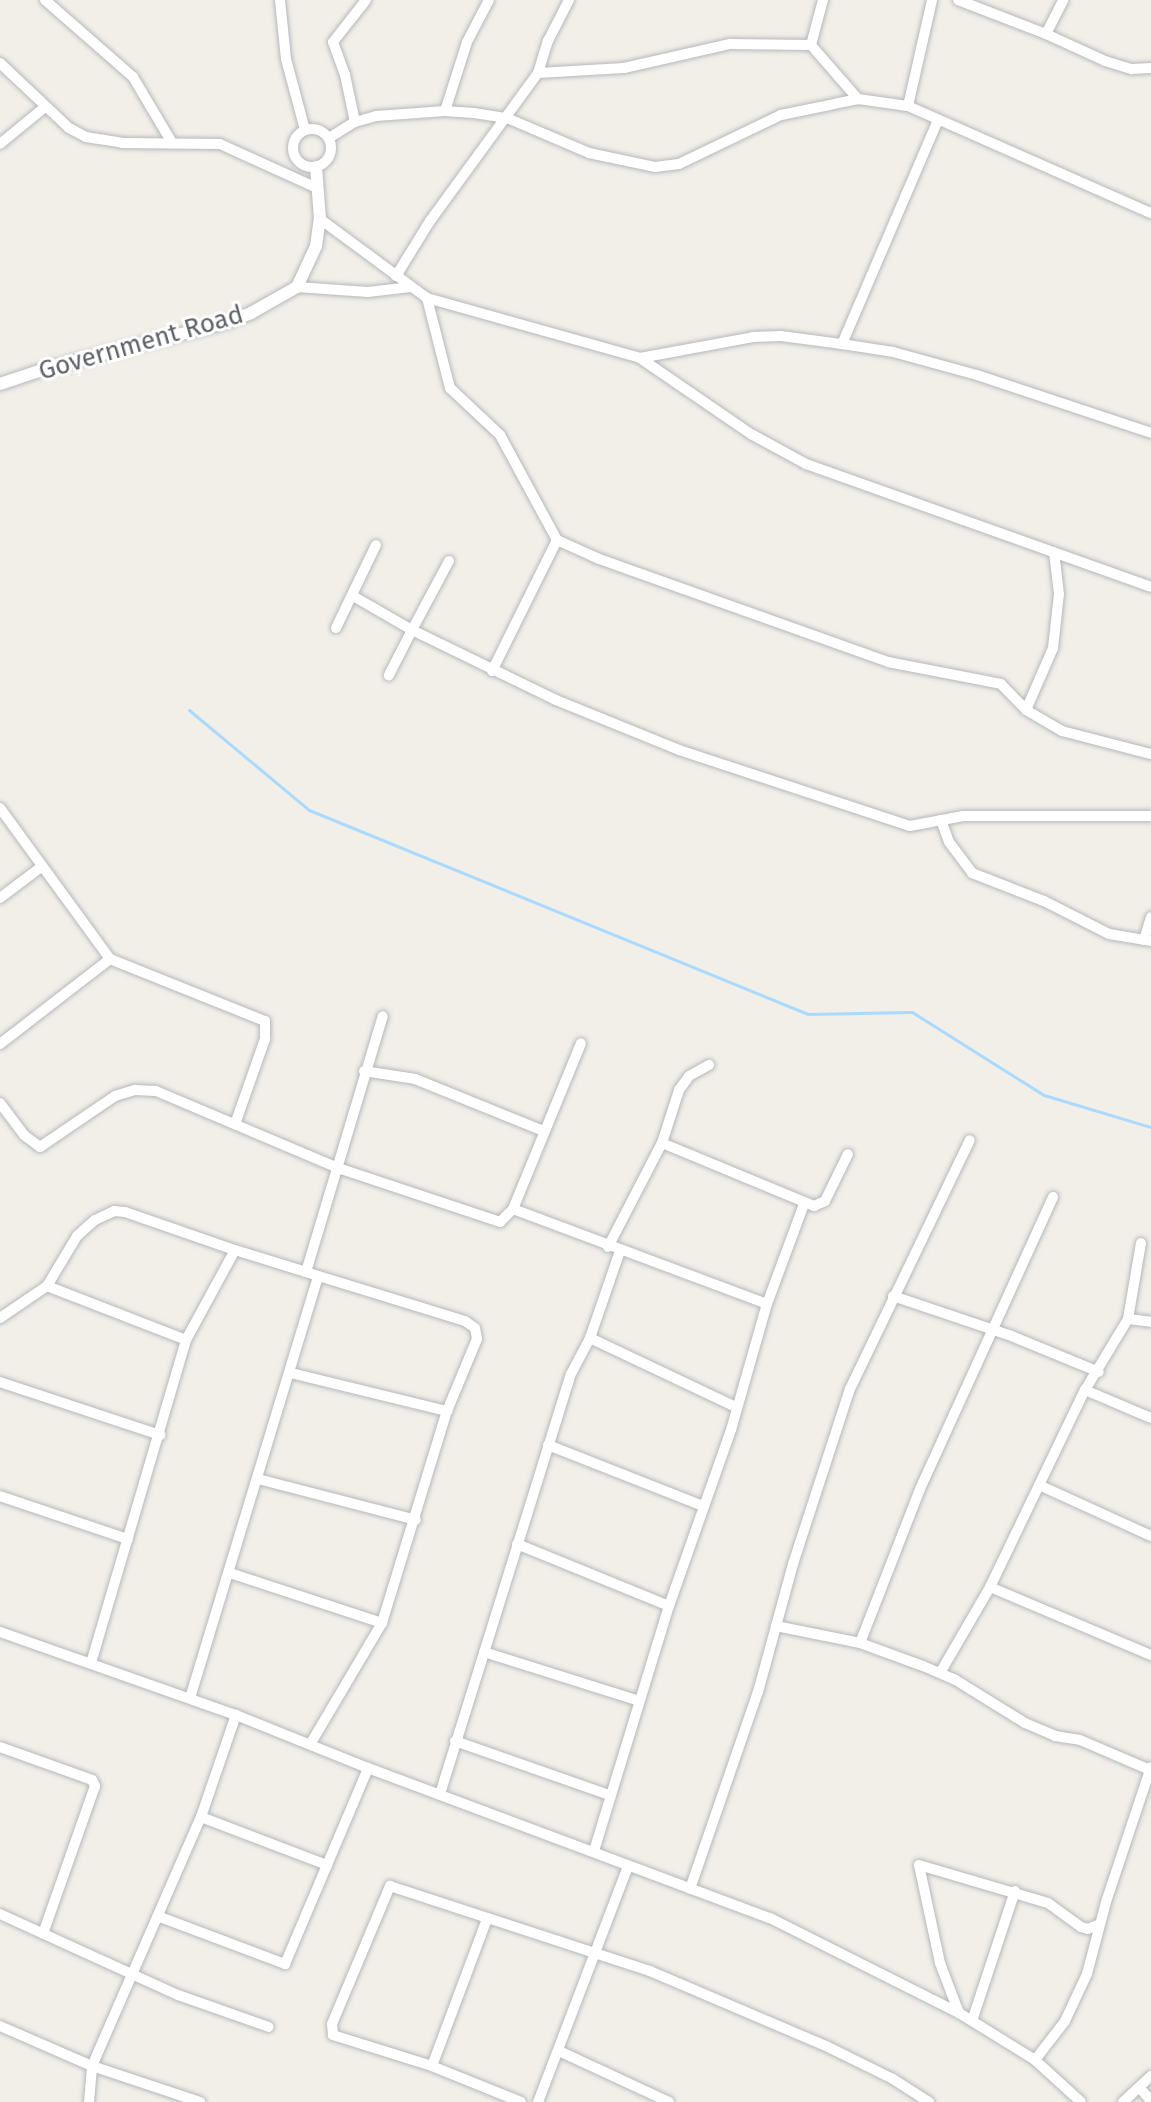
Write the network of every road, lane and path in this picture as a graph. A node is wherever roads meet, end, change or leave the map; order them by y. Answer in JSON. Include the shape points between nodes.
{"nodes":[{"id":1,"x":45,"y":0,"type":"edge"},
{"id":2,"x":280,"y":0,"type":"edge"},
{"id":3,"x":366,"y":0,"type":"edge"},
{"id":4,"x":489,"y":0,"type":"edge"},
{"id":5,"x":569,"y":0,"type":"edge"},
{"id":6,"x":823,"y":0,"type":"edge"},
{"id":7,"x":932,"y":0,"type":"edge"},
{"id":8,"x":958,"y":0,"type":"edge"},
{"id":9,"x":1063,"y":0,"type":"edge"},
{"id":10,"x":1046,"y":34,"type":"junction"},
{"id":11,"x":811,"y":45,"type":"junction"},
{"id":12,"x":0,"y":63,"type":"edge"},
{"id":13,"x":1151,"y":68,"type":"edge"},
{"id":14,"x":538,"y":73,"type":"junction"},
{"id":15,"x":858,"y":99,"type":"junction"},
{"id":16,"x":908,"y":106,"type":"junction"},
{"id":17,"x":45,"y":107,"type":"junction"},
{"id":18,"x":445,"y":111,"type":"junction"},
{"id":19,"x":507,"y":118,"type":"junction"},
{"id":20,"x":938,"y":120,"type":"junction"},
{"id":21,"x":355,"y":122,"type":"junction"},
{"id":22,"x":305,"y":130,"type":"junction"},
{"id":23,"x":329,"y":138,"type":"junction"},
{"id":24,"x":171,"y":141,"type":"junction"},
{"id":25,"x":0,"y":144,"type":"edge"},
{"id":26,"x":316,"y":167,"type":"junction"},
{"id":27,"x":315,"y":187,"type":"junction"},
{"id":28,"x":1151,"y":213,"type":"edge"},
{"id":29,"x":320,"y":219,"type":"junction"},
{"id":30,"x":396,"y":276,"type":"junction"},
{"id":31,"x":297,"y":287,"type":"junction"},
{"id":32,"x":411,"y":287,"type":"junction"},
{"id":33,"x":427,"y":298,"type":"junction"},
{"id":34,"x":842,"y":344,"type":"junction"},
{"id":35,"x":640,"y":358,"type":"junction"},
{"id":36,"x":0,"y":384,"type":"edge"},
{"id":37,"x":1151,"y":433,"type":"edge"},
{"id":38,"x":557,"y":540,"type":"junction"},
{"id":39,"x":376,"y":545,"type":"dead end"},
{"id":40,"x":1054,"y":552,"type":"junction"},
{"id":41,"x":449,"y":561,"type":"dead end"},
{"id":42,"x":1151,"y":587,"type":"edge"},
{"id":43,"x":353,"y":596,"type":"junction"},
{"id":44,"x":336,"y":628,"type":"dead end"},
{"id":45,"x":412,"y":630,"type":"junction"},
{"id":46,"x":492,"y":671,"type":"junction"},
{"id":47,"x":389,"y":675,"type":"dead end"},
{"id":48,"x":1026,"y":710,"type":"junction"},
{"id":49,"x":1151,"y":754,"type":"edge"},
{"id":50,"x":0,"y":808,"type":"edge"},
{"id":51,"x":1151,"y":816,"type":"edge"},
{"id":52,"x":941,"y":820,"type":"junction"},
{"id":53,"x":41,"y":867,"type":"junction"},
{"id":54,"x":0,"y":898,"type":"edge"},
{"id":55,"x":1151,"y":917,"type":"edge"},
{"id":56,"x":1147,"y":941,"type":"edge"},
{"id":57,"x":110,"y":959,"type":"junction"},
{"id":58,"x":383,"y":1016,"type":"dead end"},
{"id":59,"x":581,"y":1043,"type":"dead end"},
{"id":60,"x":0,"y":1044,"type":"edge"},
{"id":61,"x":709,"y":1065,"type":"dead end"},
{"id":62,"x":364,"y":1071,"type":"junction"},
{"id":63,"x":0,"y":1103,"type":"edge"},
{"id":64,"x":235,"y":1124,"type":"junction"},
{"id":65,"x":544,"y":1131,"type":"junction"},
{"id":66,"x":970,"y":1140,"type":"dead end"},
{"id":67,"x":662,"y":1143,"type":"junction"},
{"id":68,"x":848,"y":1154,"type":"dead end"},
{"id":69,"x":338,"y":1168,"type":"junction"},
{"id":70,"x":1053,"y":1197,"type":"dead end"},
{"id":71,"x":804,"y":1204,"type":"junction"},
{"id":72,"x":513,"y":1209,"type":"junction"},
{"id":73,"x":1141,"y":1243,"type":"dead end"},
{"id":74,"x":608,"y":1247,"type":"junction"},
{"id":75,"x":235,"y":1250,"type":"junction"},
{"id":76,"x":620,"y":1251,"type":"junction"},
{"id":77,"x":306,"y":1272,"type":"junction"},
{"id":78,"x":318,"y":1276,"type":"junction"},
{"id":79,"x":47,"y":1286,"type":"junction"},
{"id":80,"x":893,"y":1296,"type":"junction"},
{"id":81,"x":767,"y":1304,"type":"junction"},
{"id":82,"x":0,"y":1318,"type":"edge"},
{"id":83,"x":1128,"y":1319,"type":"junction"},
{"id":84,"x":1151,"y":1322,"type":"edge"},
{"id":85,"x":990,"y":1330,"type":"junction"},
{"id":86,"x":590,"y":1338,"type":"junction"},
{"id":87,"x":186,"y":1340,"type":"junction"},
{"id":88,"x":1099,"y":1372,"type":"junction"},
{"id":89,"x":291,"y":1373,"type":"junction"},
{"id":90,"x":0,"y":1382,"type":"edge"},
{"id":91,"x":1085,"y":1390,"type":"junction"},
{"id":92,"x":736,"y":1407,"type":"junction"},
{"id":93,"x":447,"y":1411,"type":"junction"},
{"id":94,"x":1151,"y":1418,"type":"edge"},
{"id":95,"x":160,"y":1435,"type":"junction"},
{"id":96,"x":548,"y":1445,"type":"junction"},
{"id":97,"x":258,"y":1479,"type":"junction"},
{"id":98,"x":1039,"y":1485,"type":"junction"},
{"id":99,"x":0,"y":1496,"type":"edge"},
{"id":100,"x":703,"y":1506,"type":"junction"},
{"id":101,"x":416,"y":1520,"type":"junction"},
{"id":102,"x":1151,"y":1536,"type":"edge"},
{"id":103,"x":128,"y":1539,"type":"junction"},
{"id":104,"x":517,"y":1544,"type":"junction"},
{"id":105,"x":230,"y":1573,"type":"junction"},
{"id":106,"x":990,"y":1587,"type":"junction"},
{"id":107,"x":669,"y":1606,"type":"junction"},
{"id":108,"x":382,"y":1623,"type":"junction"},
{"id":109,"x":776,"y":1626,"type":"junction"},
{"id":110,"x":0,"y":1632,"type":"edge"},
{"id":111,"x":860,"y":1643,"type":"junction"},
{"id":112,"x":484,"y":1652,"type":"junction"},
{"id":113,"x":1151,"y":1655,"type":"edge"},
{"id":114,"x":91,"y":1663,"type":"junction"},
{"id":115,"x":940,"y":1673,"type":"junction"},
{"id":116,"x":190,"y":1698,"type":"junction"},
{"id":117,"x":639,"y":1701,"type":"junction"},
{"id":118,"x":236,"y":1715,"type":"junction"},
{"id":119,"x":455,"y":1741,"type":"junction"},
{"id":120,"x":311,"y":1743,"type":"junction"},
{"id":121,"x":0,"y":1747,"type":"edge"},
{"id":122,"x":368,"y":1768,"type":"junction"},
{"id":123,"x":1150,"y":1769,"type":"edge"},
{"id":124,"x":440,"y":1794,"type":"junction"},
{"id":125,"x":609,"y":1795,"type":"junction"},
{"id":126,"x":201,"y":1817,"type":"junction"},
{"id":127,"x":594,"y":1851,"type":"junction"},
{"id":128,"x":327,"y":1865,"type":"junction"},
{"id":129,"x":628,"y":1866,"type":"junction"},
{"id":130,"x":690,"y":1889,"type":"junction"},
{"id":131,"x":1015,"y":1891,"type":"junction"},
{"id":132,"x":0,"y":1914,"type":"edge"},
{"id":133,"x":160,"y":1917,"type":"junction"},
{"id":134,"x":487,"y":1919,"type":"junction"},
{"id":135,"x":1100,"y":1924,"type":"junction"},
{"id":136,"x":44,"y":1931,"type":"junction"},
{"id":137,"x":595,"y":1955,"type":"junction"},
{"id":138,"x":132,"y":1974,"type":"junction"},
{"id":139,"x":959,"y":2013,"type":"junction"},
{"id":140,"x":972,"y":2021,"type":"junction"},
{"id":141,"x":0,"y":2026,"type":"edge"},
{"id":142,"x":269,"y":2027,"type":"dead end"},
{"id":143,"x":559,"y":2051,"type":"junction"},
{"id":144,"x":1035,"y":2060,"type":"junction"},
{"id":145,"x":92,"y":2066,"type":"junction"},
{"id":146,"x":432,"y":2066,"type":"junction"},
{"id":147,"x":1151,"y":2076,"type":"edge"},
{"id":148,"x":1140,"y":2088,"type":"junction"},
{"id":149,"x":1151,"y":2101,"type":"edge"},
{"id":150,"x":89,"y":2102,"type":"edge"},
{"id":151,"x":200,"y":2102,"type":"edge"},
{"id":152,"x":521,"y":2102,"type":"edge"},
{"id":153,"x":538,"y":2102,"type":"edge"},
{"id":154,"x":669,"y":2102,"type":"edge"},
{"id":155,"x":929,"y":2102,"type":"edge"},
{"id":156,"x":1081,"y":2102,"type":"edge"},
{"id":157,"x":1123,"y":2102,"type":"edge"}],
"edges":[{"from":1,"to":24,"type":"street","via":[[133,77]]},
{"from":2,"to":22,"type":"street","via":[[286,59]]},
{"from":3,"to":21,"type":"street","via":[[333,42]]},
{"from":4,"to":18,"type":"street","via":[[467,42]]},
{"from":5,"to":14,"type":"street"},
{"from":6,"to":11,"type":"street"},
{"from":7,"to":16,"type":"street"},
{"from":8,"to":10,"type":"street"},
{"from":9,"to":10,"type":"street"},
{"from":10,"to":13,"type":"street","via":[[1105,61]]},
{"from":11,"to":14,"type":"street","via":[[730,44],[624,68]]},
{"from":11,"to":15,"type":"street"},
{"from":12,"to":17,"type":"street"},
{"from":14,"to":19,"type":"street"},
{"from":15,"to":16,"type":"street"},
{"from":15,"to":19,"type":"street","via":[[781,115],[689,159],[655,167],[589,153]]},
{"from":16,"to":20,"type":"street"},
{"from":17,"to":24,"type":"street","via":[[86,137],[122,143]]},
{"from":17,"to":25,"type":"street"},
{"from":18,"to":19,"type":"street"},
{"from":18,"to":21,"type":"street","via":[[401,112]]},
{"from":19,"to":30,"type":"street"},
{"from":20,"to":28,"type":"street"},
{"from":20,"to":34,"type":"street"},
{"from":21,"to":23,"type":"street"},
{"from":22,"to":23,"type":"street","via":[[318,130]]},
{"from":22,"to":26,"type":"street","via":[[295,140],[294,154],[302,165]]},
{"from":23,"to":26,"type":"street","via":[[330,156]]},
{"from":24,"to":27,"type":"street","via":[[220,144]]},
{"from":26,"to":27,"type":"street"},
{"from":27,"to":29,"type":"street"},
{"from":29,"to":30,"type":"street"},
{"from":29,"to":31,"type":"street","via":[[312,256]]},
{"from":30,"to":32,"type":"street"},
{"from":31,"to":32,"type":"street","via":[[368,292]]},
{"from":31,"to":36,"type":"street","name":"Government Road","via":[[224,323]]},
{"from":32,"to":33,"type":"street"},
{"from":33,"to":35,"type":"street"},
{"from":33,"to":38,"type":"street","via":[[450,388],[500,435]]},
{"from":34,"to":35,"type":"street","via":[[753,337]]},
{"from":34,"to":37,"type":"street","via":[[977,375]]},
{"from":35,"to":40,"type":"street","via":[[751,434],[806,464]]},
{"from":38,"to":46,"type":"street"},
{"from":38,"to":48,"type":"street","via":[[888,662],[1001,684]]},
{"from":39,"to":43,"type":"street"},
{"from":40,"to":42,"type":"street"},
{"from":40,"to":48,"type":"street","via":[[1057,624],[1048,662]]},
{"from":41,"to":45,"type":"street"},
{"from":43,"to":44,"type":"street"},
{"from":43,"to":45,"type":"street"},
{"from":45,"to":46,"type":"street"},
{"from":45,"to":47,"type":"street"},
{"from":46,"to":52,"type":"street","via":[[679,750],[840,804],[910,826]]},
{"from":48,"to":49,"type":"street","via":[[1062,731]]},
{"from":50,"to":53,"type":"street"},
{"from":51,"to":52,"type":"street"},
{"from":52,"to":56,"type":"street","via":[[949,842],[972,873],[1099,930]]},
{"from":53,"to":54,"type":"street"},
{"from":53,"to":57,"type":"street"},
{"from":55,"to":56,"type":"street"},
{"from":57,"to":60,"type":"street"},
{"from":57,"to":64,"type":"street","via":[[265,1021],[265,1039]]},
{"from":58,"to":62,"type":"street"},
{"from":59,"to":65,"type":"street"},
{"from":61,"to":67,"type":"street","via":[[689,1076],[679,1090]]},
{"from":62,"to":65,"type":"street","via":[[415,1079]]},
{"from":62,"to":69,"type":"street"},
{"from":63,"to":64,"type":"street","via":[[40,1147],[115,1096],[135,1090],[156,1091]]},
{"from":64,"to":69,"type":"street"},
{"from":65,"to":72,"type":"street"},
{"from":66,"to":80,"type":"street"},
{"from":67,"to":71,"type":"street"},
{"from":67,"to":74,"type":"street"},
{"from":68,"to":71,"type":"street","via":[[823,1204]]},
{"from":69,"to":72,"type":"street","via":[[496,1222],[503,1222]]},
{"from":69,"to":77,"type":"street"},
{"from":70,"to":85,"type":"street"},
{"from":71,"to":81,"type":"street"},
{"from":72,"to":74,"type":"street"},
{"from":73,"to":83,"type":"street"},
{"from":74,"to":76,"type":"street"},
{"from":75,"to":77,"type":"street"},
{"from":75,"to":79,"type":"street","via":[[114,1211],[77,1236]]},
{"from":75,"to":87,"type":"street"},
{"from":76,"to":81,"type":"street"},
{"from":76,"to":86,"type":"street"},
{"from":77,"to":78,"type":"street"},
{"from":78,"to":89,"type":"street"},
{"from":78,"to":93,"type":"street","via":[[475,1328],[477,1339]]},
{"from":79,"to":82,"type":"street"},
{"from":79,"to":87,"type":"street"},
{"from":80,"to":85,"type":"street"},
{"from":80,"to":109,"type":"street","via":[[845,1403]]},
{"from":81,"to":92,"type":"street"},
{"from":83,"to":84,"type":"street"},
{"from":83,"to":88,"type":"street"},
{"from":85,"to":88,"type":"street"},
{"from":85,"to":111,"type":"street"},
{"from":86,"to":92,"type":"street"},
{"from":86,"to":96,"type":"street","via":[[571,1374]]},
{"from":87,"to":95,"type":"street"},
{"from":88,"to":91,"type":"street"},
{"from":89,"to":93,"type":"street"},
{"from":89,"to":97,"type":"street"},
{"from":90,"to":95,"type":"street"},
{"from":91,"to":94,"type":"street"},
{"from":91,"to":98,"type":"street"},
{"from":92,"to":100,"type":"street"},
{"from":93,"to":101,"type":"street"},
{"from":95,"to":103,"type":"street"},
{"from":96,"to":100,"type":"street"},
{"from":96,"to":104,"type":"street"},
{"from":97,"to":101,"type":"street"},
{"from":97,"to":105,"type":"street"},
{"from":98,"to":102,"type":"street"},
{"from":98,"to":106,"type":"street"},
{"from":99,"to":103,"type":"street"},
{"from":100,"to":107,"type":"street"},
{"from":101,"to":108,"type":"street"},
{"from":103,"to":114,"type":"street"},
{"from":104,"to":107,"type":"street"},
{"from":104,"to":112,"type":"street"},
{"from":105,"to":108,"type":"street"},
{"from":105,"to":116,"type":"street"},
{"from":106,"to":113,"type":"street"},
{"from":106,"to":115,"type":"street"},
{"from":107,"to":117,"type":"street"},
{"from":108,"to":120,"type":"street"},
{"from":109,"to":111,"type":"street"},
{"from":109,"to":130,"type":"street"},
{"from":110,"to":114,"type":"street"},
{"from":111,"to":115,"type":"street"},
{"from":112,"to":117,"type":"street"},
{"from":112,"to":119,"type":"street"},
{"from":114,"to":116,"type":"street"},
{"from":115,"to":123,"type":"street","via":[[1025,1723]]},
{"from":116,"to":118,"type":"street"},
{"from":117,"to":125,"type":"street"},
{"from":118,"to":120,"type":"street"},
{"from":118,"to":126,"type":"street"},
{"from":119,"to":124,"type":"street"},
{"from":119,"to":125,"type":"street"},
{"from":120,"to":122,"type":"street"},
{"from":121,"to":136,"type":"street","via":[[94,1783]]},
{"from":122,"to":124,"type":"street"},
{"from":122,"to":128,"type":"street"},
{"from":123,"to":135,"type":"street"},
{"from":124,"to":127,"type":"street"},
{"from":125,"to":127,"type":"street"},
{"from":126,"to":128,"type":"street"},
{"from":126,"to":133,"type":"street"},
{"from":127,"to":129,"type":"street"},
{"from":128,"to":133,"type":"street","via":[[285,1964]]},
{"from":129,"to":130,"type":"street"},
{"from":129,"to":137,"type":"street"},
{"from":130,"to":139,"type":"street","via":[[770,1918]]},
{"from":131,"to":135,"type":"street","via":[[1048,1903],[1081,1927]]},
{"from":131,"to":139,"type":"street","via":[[918,1866],[946,1985]]},
{"from":131,"to":140,"type":"street"},
{"from":132,"to":136,"type":"street"},
{"from":133,"to":138,"type":"street"},
{"from":134,"to":137,"type":"street"},
{"from":134,"to":146,"type":"street"},
{"from":134,"to":146,"type":"street","via":[[390,1886],[332,2024],[333,2035]]},
{"from":135,"to":144,"type":"street","via":[[1075,2000]]},
{"from":136,"to":138,"type":"street"},
{"from":137,"to":143,"type":"street"},
{"from":137,"to":155,"type":"street","via":[[650,1971],[826,2046]]},
{"from":138,"to":142,"type":"street"},
{"from":138,"to":145,"type":"street"},
{"from":139,"to":140,"type":"street"},
{"from":140,"to":144,"type":"street"},
{"from":141,"to":145,"type":"street"},
{"from":143,"to":153,"type":"street"},
{"from":143,"to":154,"type":"street"},
{"from":144,"to":156,"type":"street"},
{"from":145,"to":150,"type":"street"},
{"from":145,"to":151,"type":"street"},
{"from":146,"to":152,"type":"street"},
{"from":147,"to":148,"type":"street"},
{"from":148,"to":149,"type":"street"},
{"from":148,"to":157,"type":"street"}]}
